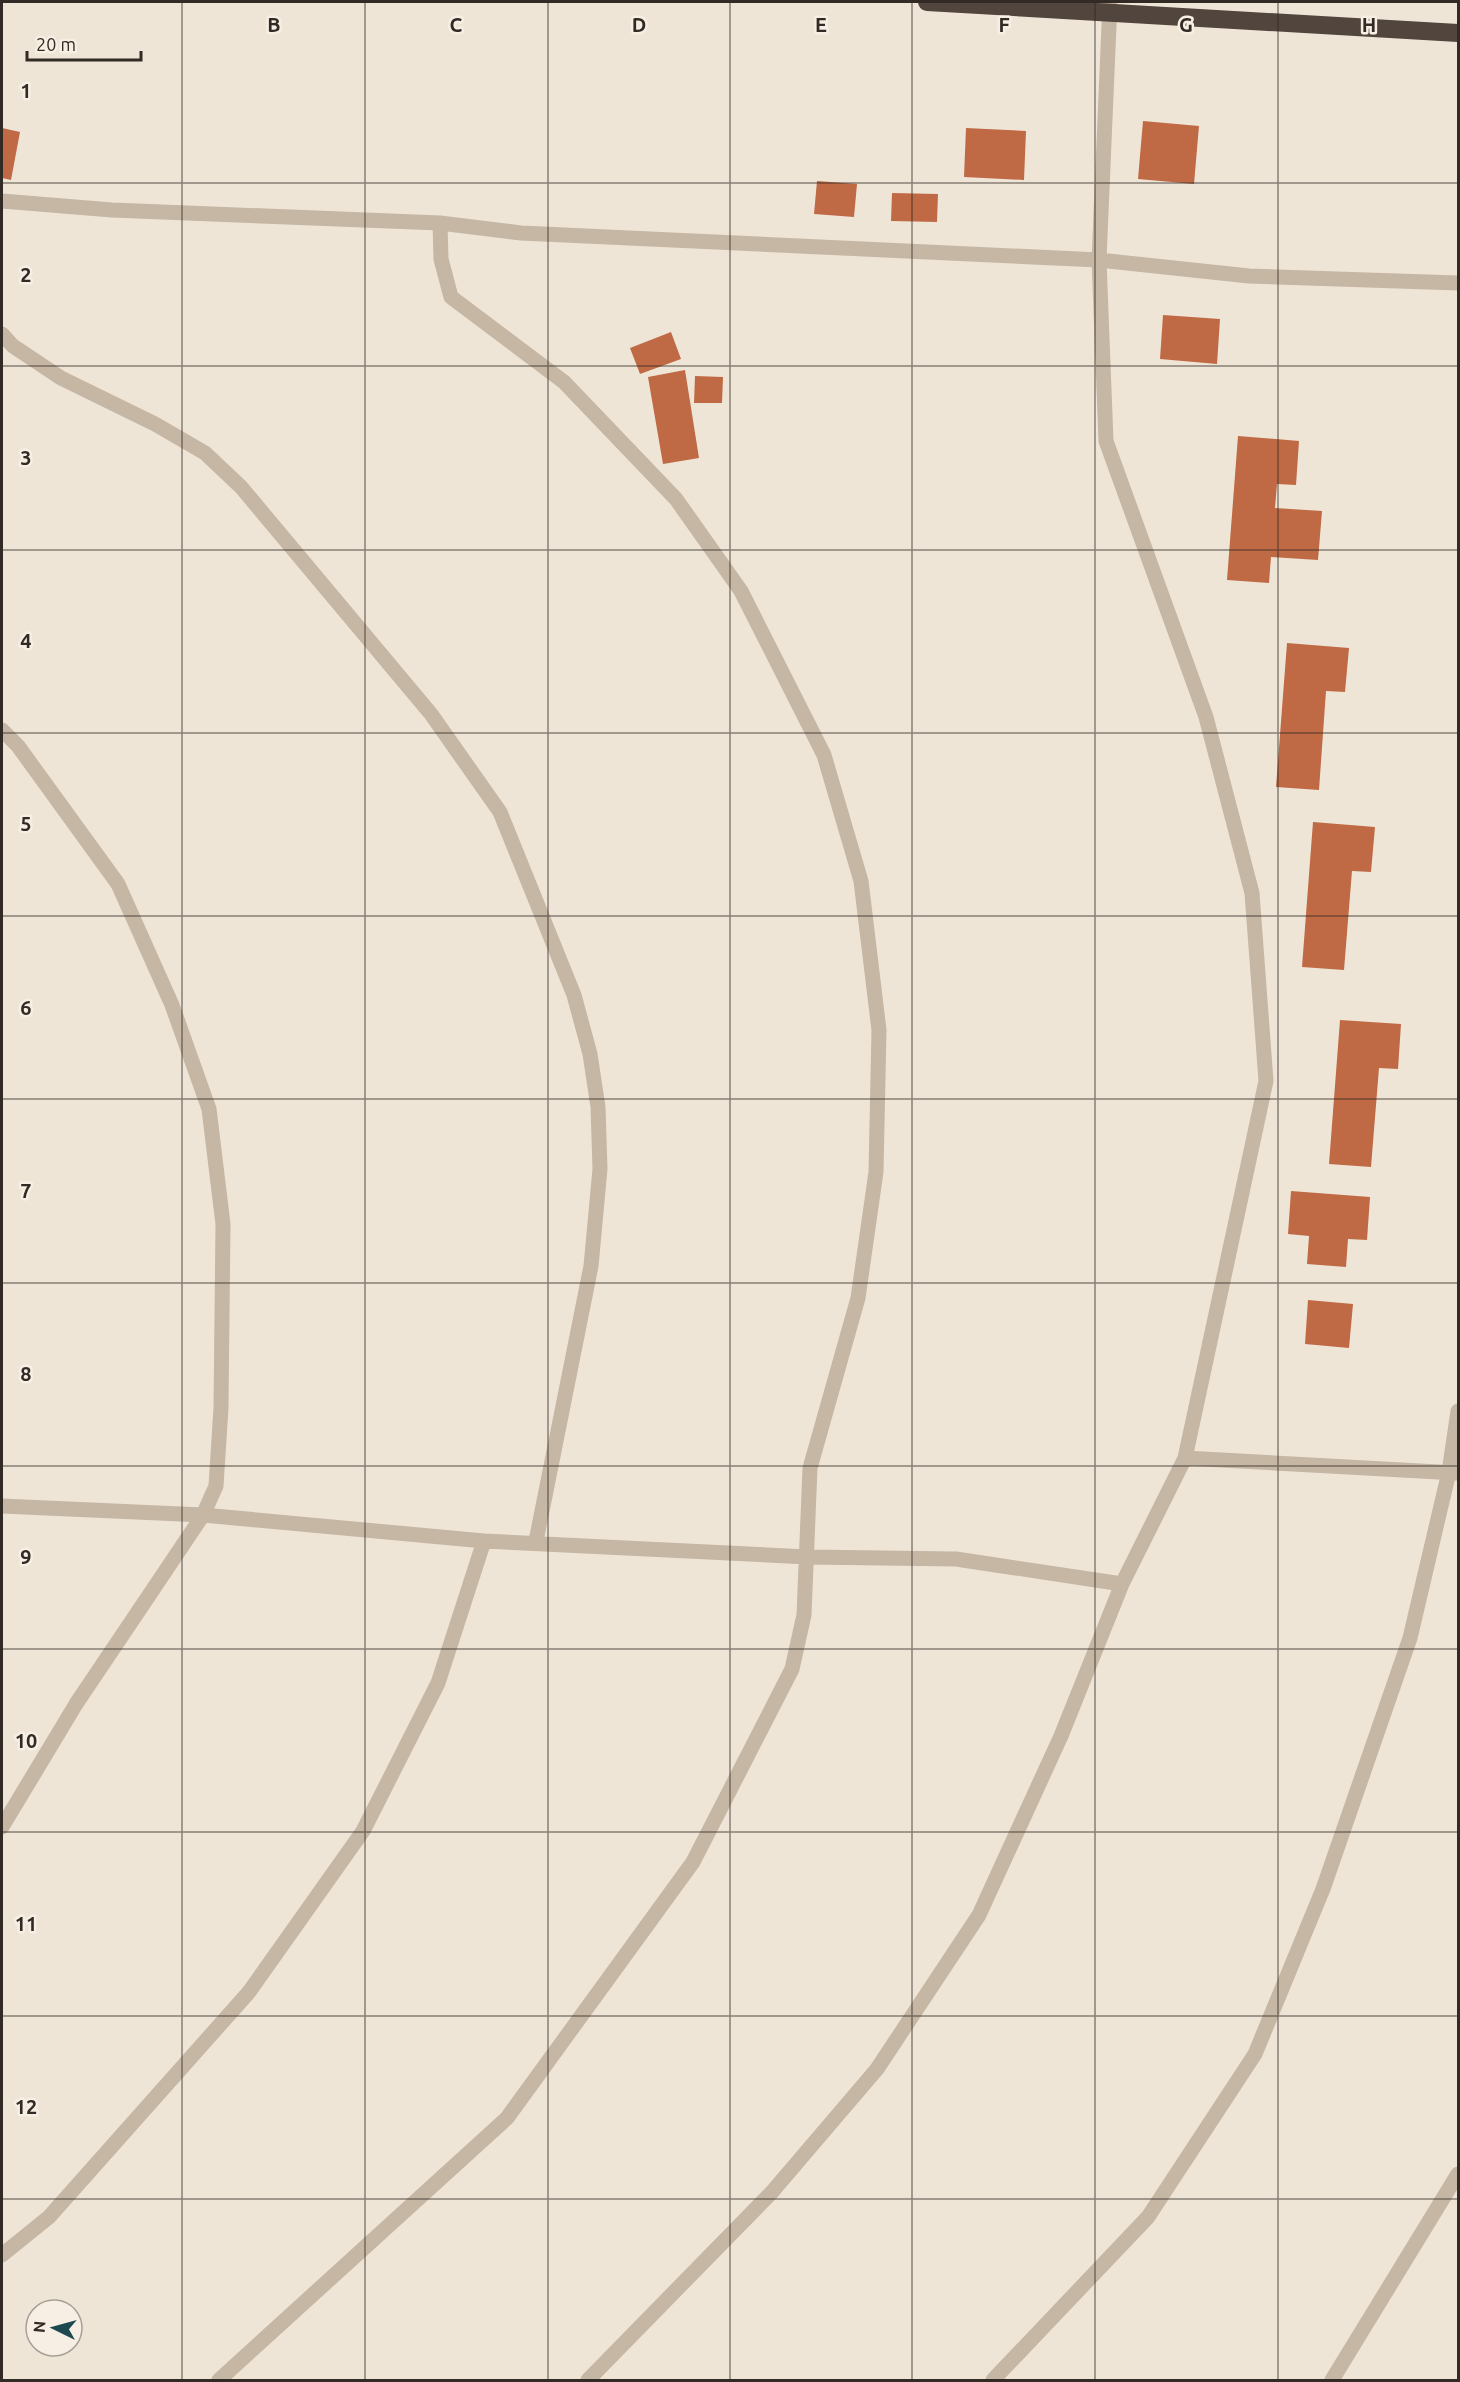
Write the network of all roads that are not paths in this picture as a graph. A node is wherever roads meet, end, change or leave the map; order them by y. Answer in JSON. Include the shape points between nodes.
{"nodes":[{"id":1,"x":927,"y":2,"type":"edge"},
{"id":2,"x":1107,"y":5,"type":"edge"},
{"id":3,"x":1458,"y":33,"type":"edge"},
{"id":4,"x":2,"y":201,"type":"edge"},
{"id":5,"x":440,"y":223,"type":"junction"},
{"id":6,"x":1099,"y":261,"type":"junction"},
{"id":7,"x":1458,"y":283,"type":"edge"},
{"id":8,"x":2,"y":334,"type":"edge"},
{"id":9,"x":2,"y":730,"type":"edge"},
{"id":10,"x":1458,"y":1411,"type":"edge"},
{"id":11,"x":1185,"y":1458,"type":"junction"},
{"id":12,"x":1454,"y":1472,"type":"edge"},
{"id":13,"x":2,"y":1506,"type":"edge"},
{"id":14,"x":203,"y":1515,"type":"junction"},
{"id":15,"x":484,"y":1541,"type":"junction"},
{"id":16,"x":536,"y":1541,"type":"junction"},
{"id":17,"x":808,"y":1557,"type":"junction"},
{"id":18,"x":1122,"y":1584,"type":"junction"},
{"id":19,"x":2,"y":1827,"type":"edge"},
{"id":20,"x":1458,"y":2174,"type":"edge"},
{"id":21,"x":2,"y":2255,"type":"edge"},
{"id":22,"x":219,"y":2380,"type":"edge"},
{"id":23,"x":588,"y":2380,"type":"edge"},
{"id":24,"x":993,"y":2380,"type":"edge"},
{"id":25,"x":1332,"y":2380,"type":"edge"}],
"edges":[{"from":1,"to":2,"type":"highway"},
{"from":2,"to":3,"type":"highway"},
{"from":2,"to":6,"type":"street"},
{"from":4,"to":5,"type":"street","via":[[112,210]]},
{"from":5,"to":6,"type":"street","via":[[521,233]]},
{"from":5,"to":17,"type":"street","via":[[441,260],[451,297],[564,382],[676,499],[741,591],[824,755],[861,881],[879,1030],[876,1172],[858,1298],[810,1468]]},
{"from":6,"to":7,"type":"street","via":[[1249,276]]},
{"from":6,"to":11,"type":"street","via":[[1106,441],[1206,717],[1253,904],[1266,1081]]},
{"from":8,"to":16,"type":"street","via":[[13,346],[61,378],[205,453],[234,480],[431,714],[500,812],[574,995],[590,1054],[598,1107],[600,1169],[591,1266]]},
{"from":9,"to":14,"type":"street","via":[[18,746],[118,884],[172,1005],[209,1109],[223,1224],[221,1408],[216,1486]]},
{"from":10,"to":12,"type":"street"},
{"from":11,"to":12,"type":"street"},
{"from":11,"to":18,"type":"street"},
{"from":12,"to":24,"type":"street","via":[[1410,1638],[1323,1889],[1255,2054],[1148,2217]]},
{"from":13,"to":14,"type":"street"},
{"from":14,"to":15,"type":"street"},
{"from":14,"to":19,"type":"street","via":[[76,1704]]},
{"from":15,"to":16,"type":"street"},
{"from":15,"to":21,"type":"street","via":[[438,1683],[363,1831],[249,1992],[49,2217]]},
{"from":16,"to":17,"type":"street"},
{"from":17,"to":18,"type":"street","via":[[956,1558]]},
{"from":17,"to":22,"type":"street","via":[[804,1615],[792,1669],[693,1862],[507,2118]]},
{"from":18,"to":23,"type":"street","via":[[1061,1736],[979,1915],[877,2069],[772,2192]]},
{"from":20,"to":25,"type":"street"}]}
